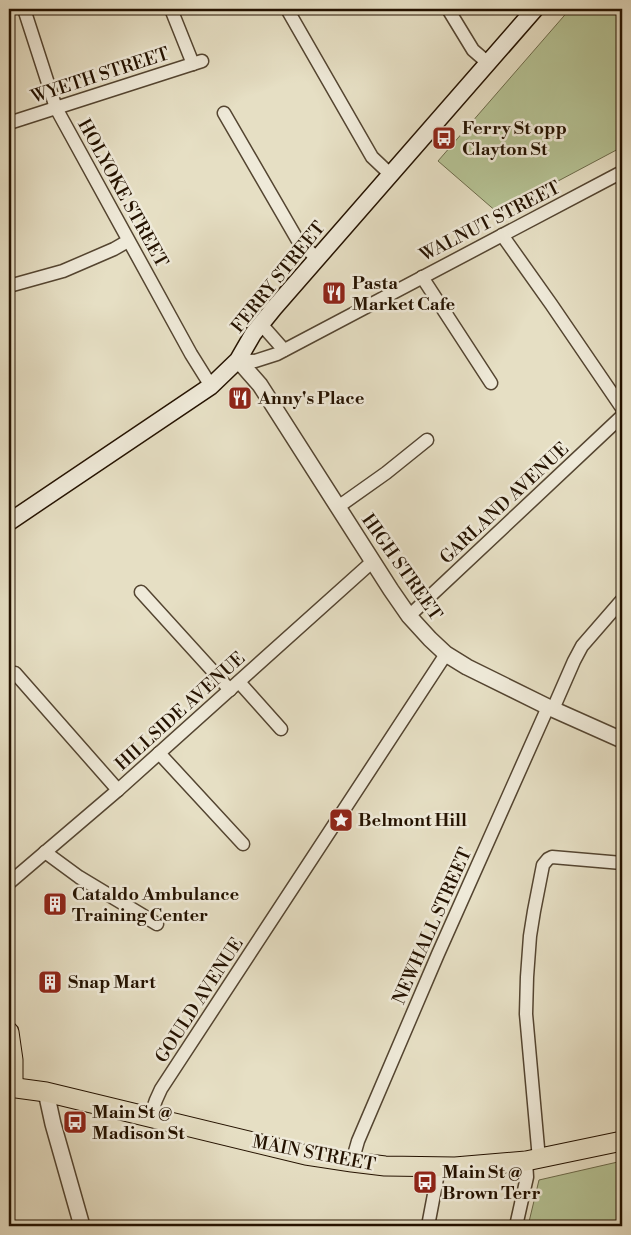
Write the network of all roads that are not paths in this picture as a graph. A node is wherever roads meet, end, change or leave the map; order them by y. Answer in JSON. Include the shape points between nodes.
{"nodes":[{"id":1,"x":24,"y":9,"type":"edge"},
{"id":2,"x":171,"y":9,"type":"edge"},
{"id":3,"x":288,"y":9,"type":"edge"},
{"id":4,"x":448,"y":9,"type":"edge"},
{"id":5,"x":535,"y":9,"type":"edge"},
{"id":6,"x":488,"y":63,"type":"junction"},
{"id":7,"x":56,"y":108,"type":"junction"},
{"id":8,"x":224,"y":113,"type":"dead end"},
{"id":9,"x":9,"y":123,"type":"edge"},
{"id":10,"x":622,"y":172,"type":"edge"},
{"id":11,"x":390,"y":175,"type":"junction"},
{"id":12,"x":502,"y":235,"type":"junction"},
{"id":13,"x":128,"y":241,"type":"junction"},
{"id":14,"x":318,"y":258,"type":"junction"},
{"id":15,"x":422,"y":277,"type":"junction"},
{"id":16,"x":9,"y":286,"type":"edge"},
{"id":17,"x":261,"y":324,"type":"junction"},
{"id":18,"x":284,"y":350,"type":"junction"},
{"id":19,"x":238,"y":360,"type":"junction"},
{"id":20,"x":491,"y":383,"type":"dead end"},
{"id":21,"x":211,"y":386,"type":"junction"},
{"id":22,"x":622,"y":408,"type":"edge"},
{"id":23,"x":622,"y":416,"type":"edge"},
{"id":24,"x":427,"y":440,"type":"dead end"},
{"id":25,"x":338,"y":507,"type":"junction"},
{"id":26,"x":9,"y":522,"type":"edge"},
{"id":27,"x":372,"y":562,"type":"junction"},
{"id":28,"x":141,"y":592,"type":"dead end"},
{"id":29,"x":622,"y":600,"type":"edge"},
{"id":30,"x":409,"y":616,"type":"junction"},
{"id":31,"x":446,"y":654,"type":"junction"},
{"id":32,"x":14,"y":673,"type":"dead end"},
{"id":33,"x":235,"y":686,"type":"junction"},
{"id":34,"x":551,"y":708,"type":"junction"},
{"id":35,"x":281,"y":729,"type":"dead end"},
{"id":36,"x":622,"y":740,"type":"edge"},
{"id":37,"x":159,"y":753,"type":"junction"},
{"id":38,"x":118,"y":790,"type":"junction"},
{"id":39,"x":242,"y":844,"type":"dead end"},
{"id":40,"x":45,"y":852,"type":"junction"},
{"id":41,"x":622,"y":863,"type":"edge"},
{"id":42,"x":9,"y":883,"type":"edge"},
{"id":43,"x":157,"y":924,"type":"dead end"},
{"id":44,"x":9,"y":1032,"type":"edge"},
{"id":45,"x":11,"y":1087,"type":"edge"},
{"id":46,"x":46,"y":1092,"type":"junction"},
{"id":47,"x":150,"y":1116,"type":"junction"},
{"id":48,"x":622,"y":1141,"type":"edge"},
{"id":49,"x":532,"y":1160,"type":"junction"},
{"id":50,"x":352,"y":1162,"type":"junction"},
{"id":51,"x":440,"y":1168,"type":"junction"},
{"id":52,"x":82,"y":1226,"type":"edge"},
{"id":53,"x":428,"y":1226,"type":"edge"},
{"id":54,"x":516,"y":1226,"type":"edge"}],
"edges":[{"from":1,"to":7,"type":"street","name":"HOLYOKE STREET"},
{"from":2,"to":7,"type":"street","name":"WYETH STREET","via":[[197,63]]},
{"from":3,"to":11,"type":"street","via":[[372,156]]},
{"from":4,"to":6,"type":"street","via":[[473,50]]},
{"from":5,"to":6,"type":"main road","name":"FERRY STREET"},
{"from":6,"to":11,"type":"main road","name":"FERRY STREET"},
{"from":7,"to":9,"type":"street","name":"WYETH STREET"},
{"from":7,"to":13,"type":"street","name":"HOLYOKE STREET"},
{"from":8,"to":14,"type":"street","via":[[297,239]]},
{"from":10,"to":12,"type":"street","name":"WALNUT STREET"},
{"from":11,"to":14,"type":"main road","name":"FERRY STREET"},
{"from":12,"to":15,"type":"street","name":"WALNUT STREET"},
{"from":12,"to":22,"type":"street"},
{"from":13,"to":16,"type":"street","via":[[63,271]]},
{"from":13,"to":21,"type":"street","name":"HOLYOKE STREET"},
{"from":14,"to":17,"type":"main road","name":"FERRY STREET"},
{"from":15,"to":18,"type":"street","name":"WALNUT STREET"},
{"from":15,"to":20,"type":"street"},
{"from":17,"to":18,"type":"street"},
{"from":17,"to":19,"type":"main road","name":"FERRY STREET"},
{"from":18,"to":19,"type":"street","name":"WALNUT STREET","via":[[255,361]]},
{"from":19,"to":21,"type":"main road","name":"FERRY STREET"},
{"from":19,"to":25,"type":"street","name":"HIGH STREET","via":[[260,385]]},
{"from":21,"to":26,"type":"main road","name":"FERRY STREET"},
{"from":23,"to":30,"type":"street","name":"GARLAND AVENUE"},
{"from":24,"to":25,"type":"street"},
{"from":25,"to":27,"type":"street","name":"HIGH STREET"},
{"from":27,"to":30,"type":"street","name":"HIGH STREET"},
{"from":27,"to":33,"type":"street","name":"HILLSIDE AVENUE"},
{"from":28,"to":33,"type":"street"},
{"from":29,"to":34,"type":"street","name":"NEWHALL STREET","via":[[582,646]]},
{"from":30,"to":31,"type":"street","name":"HIGH STREET"},
{"from":31,"to":34,"type":"street","name":"HIGH STREET"},
{"from":31,"to":47,"type":"street","name":"GOULD AVENUE","via":[[161,1089]]},
{"from":32,"to":38,"type":"street"},
{"from":33,"to":35,"type":"street"},
{"from":33,"to":37,"type":"street","name":"HILLSIDE AVENUE"},
{"from":34,"to":36,"type":"street","name":"HIGH STREET"},
{"from":34,"to":50,"type":"street","name":"NEWHALL STREET","via":[[438,954]]},
{"from":37,"to":38,"type":"street","name":"HILLSIDE AVENUE"},
{"from":37,"to":39,"type":"street"},
{"from":38,"to":40,"type":"street","name":"HILLSIDE AVENUE"},
{"from":40,"to":42,"type":"street","name":"HILLSIDE AVENUE"},
{"from":40,"to":43,"type":"street","via":[[79,877]]},
{"from":41,"to":49,"type":"street","via":[[552,857],[543,865],[530,936],[526,1005]]},
{"from":44,"to":45,"type":"main road","via":[[13,1060]]},
{"from":45,"to":46,"type":"main road","name":"MAIN STREET"},
{"from":46,"to":47,"type":"main road","name":"MAIN STREET"},
{"from":46,"to":52,"type":"street"},
{"from":47,"to":50,"type":"main road","name":"MAIN STREET","via":[[291,1151]]},
{"from":48,"to":49,"type":"main road","name":"MAIN STREET"},
{"from":49,"to":51,"type":"main road","name":"MAIN STREET"},
{"from":49,"to":54,"type":"street"},
{"from":50,"to":51,"type":"main road","name":"MAIN STREET"},
{"from":51,"to":53,"type":"street"}]}
